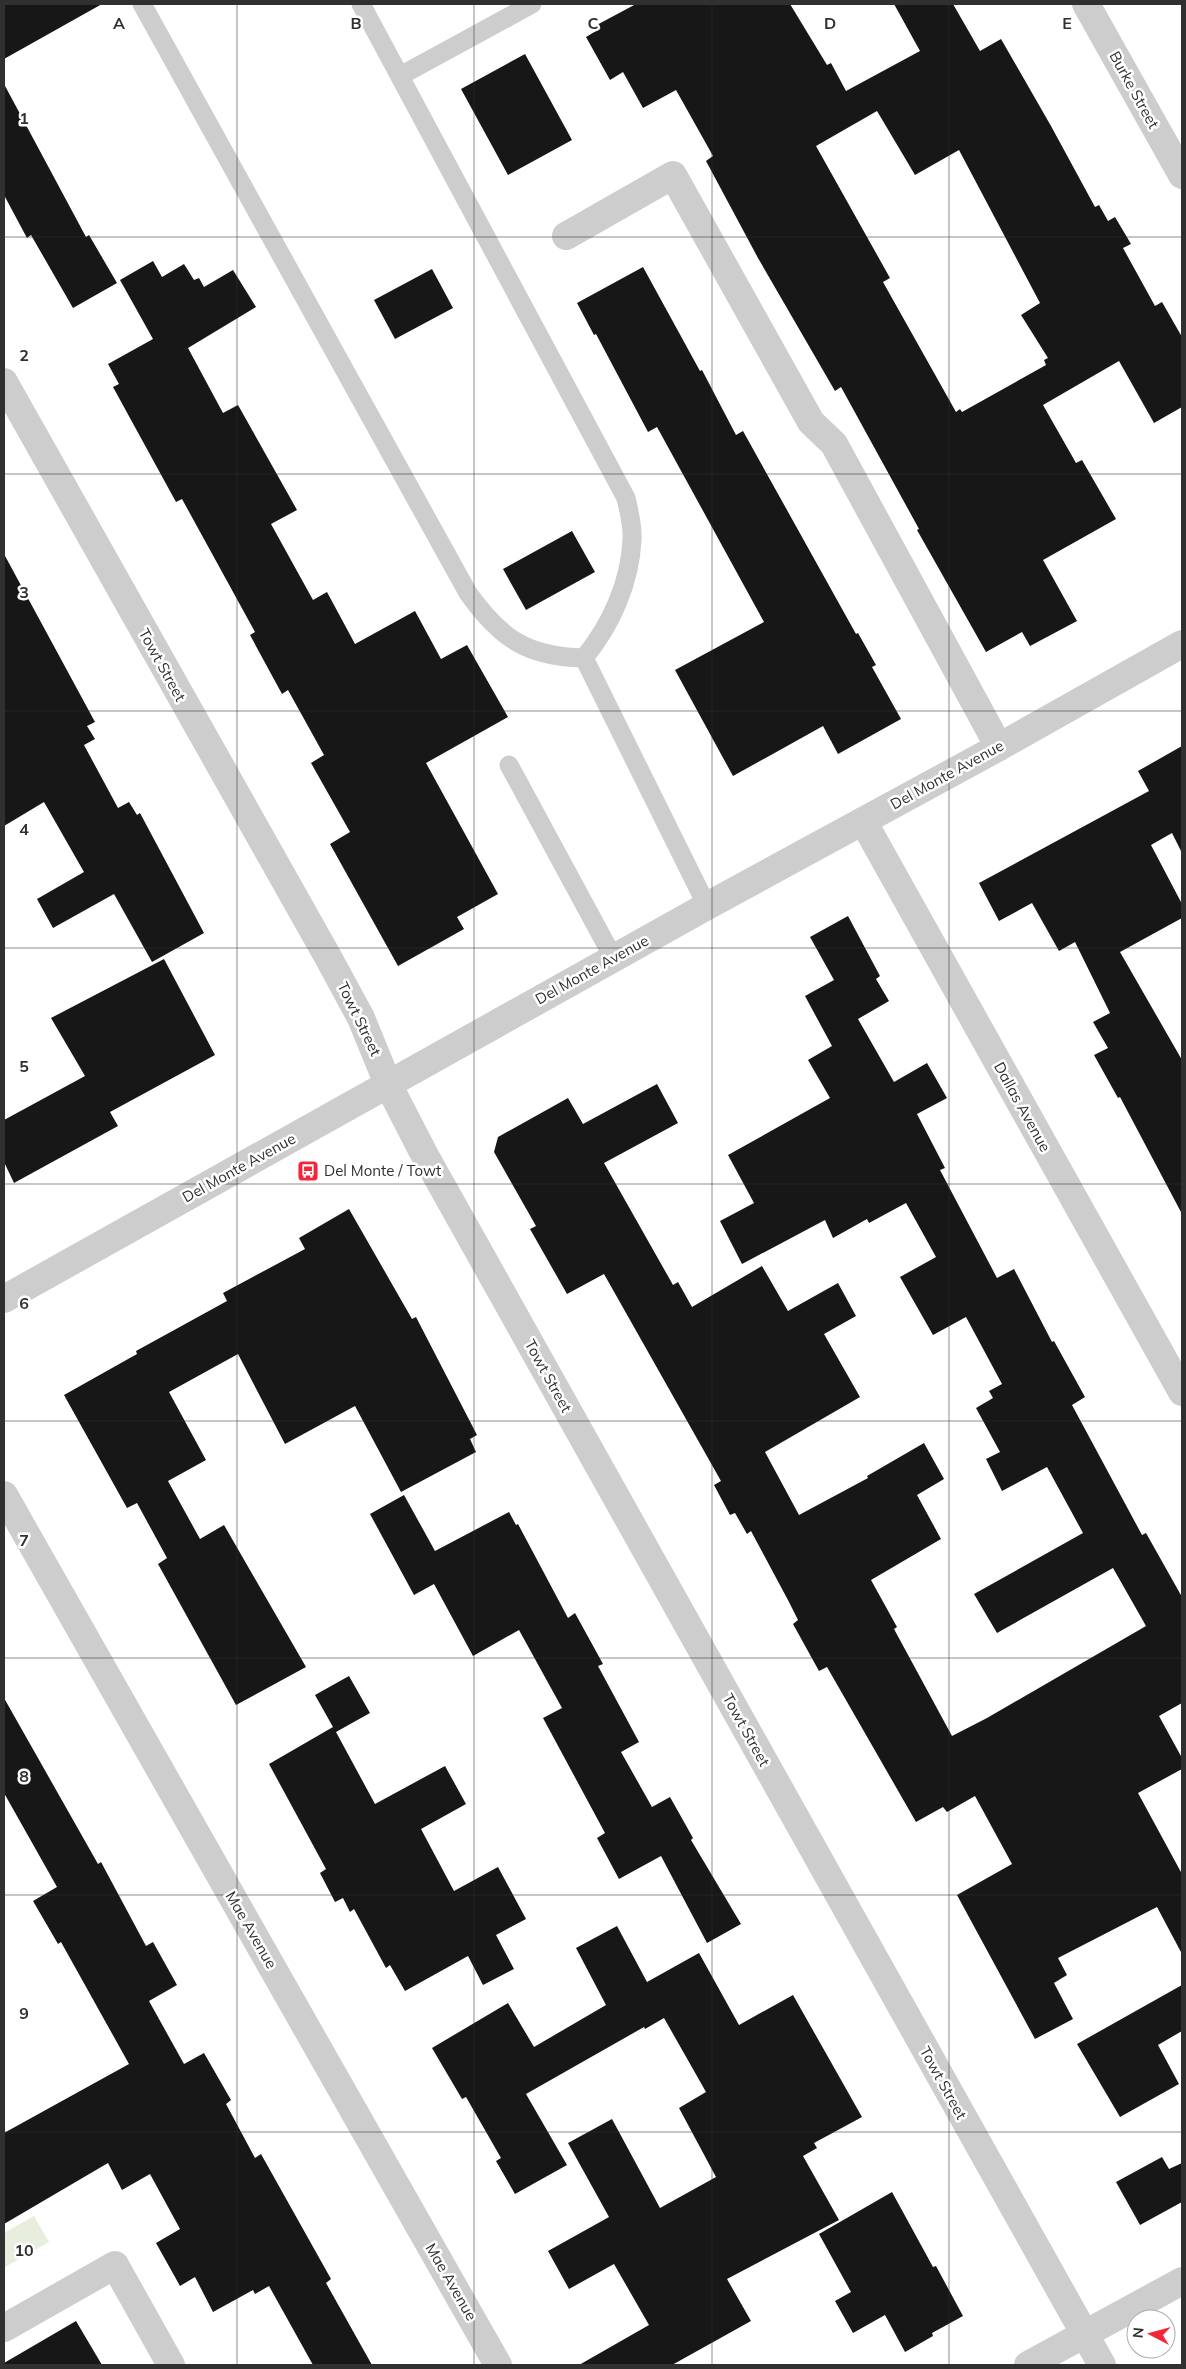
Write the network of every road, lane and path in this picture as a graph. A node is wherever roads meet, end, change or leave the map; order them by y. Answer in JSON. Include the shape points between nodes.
{"nodes":[{"id":1,"x":142,"y":4,"type":"edge"},
{"id":2,"x":361,"y":4,"type":"edge"},
{"id":3,"x":532,"y":4,"type":"edge"},
{"id":4,"x":1086,"y":4,"type":"edge"},
{"id":5,"x":400,"y":76,"type":"junction"},
{"id":6,"x":1182,"y":175,"type":"edge"},
{"id":7,"x":566,"y":236,"type":"dead end"},
{"id":8,"x":4,"y":382,"type":"edge"},
{"id":9,"x":1182,"y":644,"type":"edge"},
{"id":10,"x":584,"y":658,"type":"junction"},
{"id":11,"x":999,"y":748,"type":"junction"},
{"id":12,"x":509,"y":765,"type":"dead end"},
{"id":13,"x":863,"y":821,"type":"junction"},
{"id":14,"x":707,"y":906,"type":"junction"},
{"id":15,"x":614,"y":959,"type":"junction"},
{"id":16,"x":388,"y":1084,"type":"junction"},
{"id":17,"x":4,"y":1299,"type":"edge"},
{"id":18,"x":1182,"y":1392,"type":"edge"},
{"id":19,"x":4,"y":1495,"type":"edge"},
{"id":20,"x":1182,"y":2281,"type":"edge"},
{"id":21,"x":4,"y":2328,"type":"edge"},
{"id":22,"x":1084,"y":2334,"type":"junction"},
{"id":23,"x":171,"y":2365,"type":"edge"},
{"id":24,"x":498,"y":2365,"type":"edge"},
{"id":25,"x":1028,"y":2365,"type":"edge"},
{"id":26,"x":1102,"y":2365,"type":"edge"}],
"edges":[{"from":1,"to":10,"type":"lane","via":[[468,593],[483,614],[512,641],[546,655]]},
{"from":2,"to":5,"type":"lane"},
{"from":3,"to":5,"type":"lane"},
{"from":4,"to":6,"type":"street","name":"Burke Street"},
{"from":5,"to":10,"type":"lane","via":[[626,498],[632,538],[629,565],[613,615],[601,638]]},
{"from":7,"to":11,"type":"street","via":[[673,175],[811,422],[834,444]]},
{"from":8,"to":16,"type":"street","name":"Towt Street","via":[[361,1018]]},
{"from":9,"to":11,"type":"street","name":"Del Monte Avenue"},
{"from":10,"to":14,"type":"lane"},
{"from":11,"to":13,"type":"street","name":"Del Monte Avenue"},
{"from":12,"to":15,"type":"lane"},
{"from":13,"to":14,"type":"street","name":"Del Monte Avenue"},
{"from":13,"to":18,"type":"street","name":"Dallas Avenue"},
{"from":14,"to":15,"type":"street","name":"Del Monte Avenue"},
{"from":15,"to":16,"type":"street","name":"Del Monte Avenue"},
{"from":16,"to":17,"type":"street","name":"Del Monte Avenue"},
{"from":16,"to":22,"type":"street","name":"Towt Street","via":[[422,1152]]},
{"from":19,"to":24,"type":"street","name":"Mae Avenue"},
{"from":20,"to":22,"type":"street"},
{"from":21,"to":23,"type":"street","via":[[114,2265]]},
{"from":22,"to":25,"type":"street"},
{"from":22,"to":26,"type":"street","name":"Towt Street"}]}
